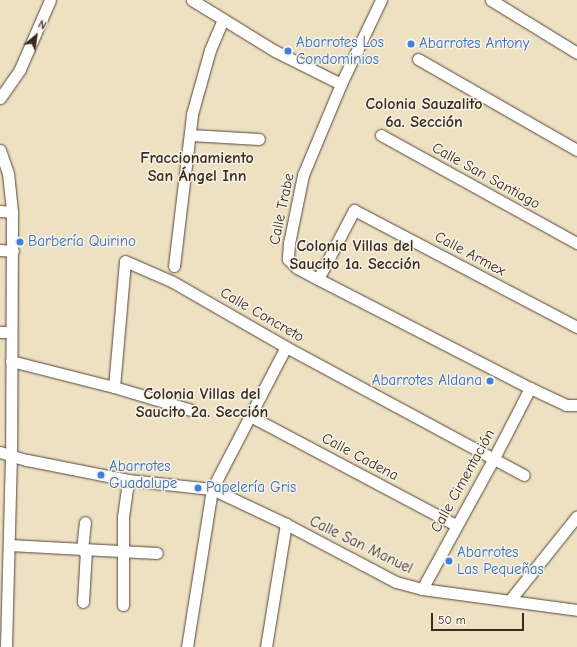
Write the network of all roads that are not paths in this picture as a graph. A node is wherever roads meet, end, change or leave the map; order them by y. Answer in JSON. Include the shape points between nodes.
{"nodes":[{"id":1,"x":48,"y":0,"type":"edge"},
{"id":2,"x":192,"y":0,"type":"edge"},
{"id":3,"x":381,"y":0,"type":"edge"},
{"id":4,"x":491,"y":0,"type":"edge"},
{"id":5,"x":223,"y":20,"type":"junction"},
{"id":6,"x":577,"y":53,"type":"edge"},
{"id":7,"x":418,"y":59,"type":"dead end"},
{"id":8,"x":342,"y":84,"type":"junction"},
{"id":9,"x":0,"y":98,"type":"edge"},
{"id":10,"x":190,"y":135,"type":"junction"},
{"id":11,"x":381,"y":135,"type":"dead end"},
{"id":12,"x":259,"y":139,"type":"dead end"},
{"id":13,"x":0,"y":150,"type":"edge"},
{"id":14,"x":577,"y":150,"type":"edge"},
{"id":15,"x":0,"y":211,"type":"edge"},
{"id":16,"x":12,"y":212,"type":"junction"},
{"id":17,"x":577,"y":243,"type":"edge"},
{"id":18,"x":0,"y":250,"type":"edge"},
{"id":19,"x":13,"y":251,"type":"junction"},
{"id":20,"x":174,"y":266,"type":"dead end"},
{"id":21,"x":318,"y":279,"type":"junction"},
{"id":22,"x":577,"y":327,"type":"edge"},
{"id":23,"x":5,"y":332,"type":"edge"},
{"id":24,"x":286,"y":347,"type":"junction"},
{"id":25,"x":11,"y":361,"type":"junction"},
{"id":26,"x":114,"y":387,"type":"junction"},
{"id":27,"x":530,"y":388,"type":"junction"},
{"id":28,"x":576,"y":406,"type":"edge"},
{"id":29,"x":191,"y":410,"type":"dead end"},
{"id":30,"x":250,"y":416,"type":"junction"},
{"id":31,"x":5,"y":454,"type":"edge"},
{"id":32,"x":494,"y":458,"type":"junction"},
{"id":33,"x":524,"y":475,"type":"dead end"},
{"id":34,"x":128,"y":480,"type":"junction"},
{"id":35,"x":212,"y":489,"type":"junction"},
{"id":36,"x":577,"y":516,"type":"edge"},
{"id":37,"x":84,"y":522,"type":"dead end"},
{"id":38,"x":286,"y":524,"type":"junction"},
{"id":39,"x":456,"y":525,"type":"junction"},
{"id":40,"x":9,"y":545,"type":"junction"},
{"id":41,"x":84,"y":550,"type":"junction"},
{"id":42,"x":122,"y":551,"type":"junction"},
{"id":43,"x":157,"y":554,"type":"dead end"},
{"id":44,"x":422,"y":589,"type":"junction"},
{"id":45,"x":510,"y":600,"type":"junction"},
{"id":46,"x":83,"y":602,"type":"dead end"},
{"id":47,"x":123,"y":605,"type":"dead end"},
{"id":48,"x":577,"y":610,"type":"edge"},
{"id":49,"x":6,"y":647,"type":"edge"},
{"id":50,"x":187,"y":647,"type":"edge"},
{"id":51,"x":266,"y":647,"type":"edge"}],
"edges":[{"from":1,"to":9,"type":"street","via":[[20,69]]},
{"from":2,"to":5,"type":"street"},
{"from":3,"to":8,"type":"street","name":"Calle Trabe"},
{"from":4,"to":6,"type":"street"},
{"from":5,"to":8,"type":"street","via":[[275,51]]},
{"from":5,"to":10,"type":"street","via":[[210,50],[192,114]]},
{"from":7,"to":14,"type":"street"},
{"from":8,"to":21,"type":"street","name":"Calle Trabe","via":[[303,175],[289,244],[288,259],[297,268]]},
{"from":10,"to":12,"type":"street"},
{"from":10,"to":20,"type":"street"},
{"from":11,"to":17,"type":"street","name":"Calle San Santiago"},
{"from":13,"to":16,"type":"street","via":[[8,173]]},
{"from":15,"to":16,"type":"street"},
{"from":16,"to":19,"type":"street"},
{"from":18,"to":19,"type":"street"},
{"from":19,"to":23,"type":"street"},
{"from":21,"to":22,"type":"street","name":"Calle Armex","via":[[354,210]]},
{"from":21,"to":27,"type":"street","name":"Calle Trabe"},
{"from":23,"to":25,"type":"street"},
{"from":24,"to":26,"type":"street","name":"Calle Concreto","via":[[173,282],[125,261]]},
{"from":24,"to":30,"type":"street"},
{"from":24,"to":32,"type":"street","name":"Calle Concreto"},
{"from":25,"to":26,"type":"street"},
{"from":25,"to":31,"type":"street"},
{"from":26,"to":29,"type":"street"},
{"from":27,"to":28,"type":"street","name":"Calle Trabe","via":[[566,405]]},
{"from":27,"to":32,"type":"street","name":"Calle Cimentación"},
{"from":30,"to":35,"type":"street"},
{"from":30,"to":39,"type":"street","name":"Calle Cadena"},
{"from":31,"to":34,"type":"street","name":"Calle San Manuel"},
{"from":31,"to":40,"type":"street"},
{"from":32,"to":33,"type":"street","name":"Calle Concreto"},
{"from":32,"to":39,"type":"street","name":"Calle Cimentación"},
{"from":34,"to":35,"type":"street","name":"Calle San Manuel"},
{"from":34,"to":42,"type":"street","via":[[122,517]]},
{"from":35,"to":38,"type":"street","name":"Calle San Manuel"},
{"from":35,"to":50,"type":"street"},
{"from":36,"to":45,"type":"street"},
{"from":37,"to":41,"type":"street"},
{"from":38,"to":44,"type":"street","name":"Calle San Manuel","via":[[396,582]]},
{"from":38,"to":51,"type":"street"},
{"from":39,"to":44,"type":"street","name":"Calle Cimentación"},
{"from":40,"to":41,"type":"street"},
{"from":40,"to":49,"type":"street"},
{"from":41,"to":42,"type":"street"},
{"from":41,"to":46,"type":"street"},
{"from":42,"to":43,"type":"street"},
{"from":42,"to":47,"type":"street"},
{"from":44,"to":45,"type":"street","name":"Calle San Manuel"},
{"from":45,"to":48,"type":"street","name":"Calle San Manuel"}]}
